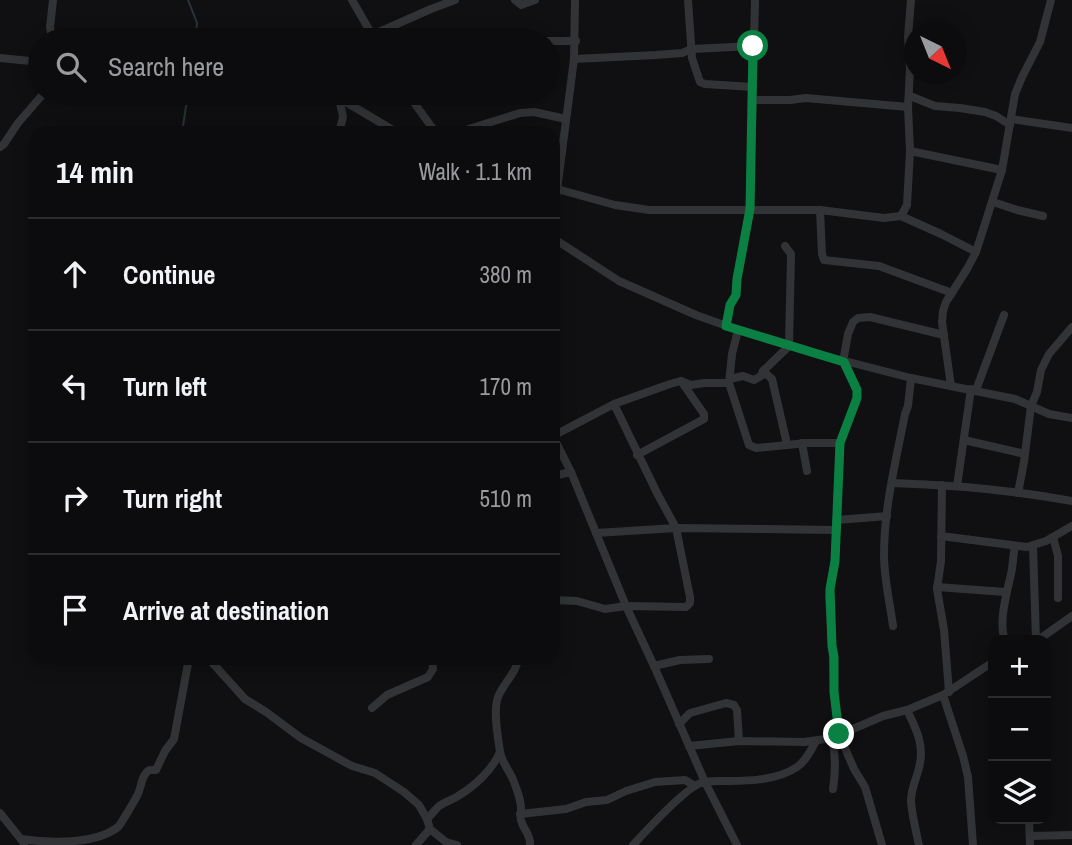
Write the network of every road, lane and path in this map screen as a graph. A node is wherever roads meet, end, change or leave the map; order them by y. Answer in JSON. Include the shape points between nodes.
{"nodes":[{"id":1,"x":53,"y":0,"type":"edge"},
{"id":2,"x":352,"y":0,"type":"edge"},
{"id":3,"x":455,"y":0,"type":"edge"},
{"id":4,"x":515,"y":0,"type":"edge"},
{"id":5,"x":535,"y":0,"type":"edge"},
{"id":6,"x":575,"y":0,"type":"edge"},
{"id":7,"x":688,"y":0,"type":"edge"},
{"id":8,"x":755,"y":0,"type":"edge"},
{"id":9,"x":911,"y":0,"type":"edge"},
{"id":10,"x":1051,"y":0,"type":"edge"},
{"id":11,"x":50,"y":28,"type":"edge"},
{"id":12,"x":367,"y":28,"type":"edge"},
{"id":13,"x":393,"y":28,"type":"edge"},
{"id":14,"x":560,"y":41,"type":"edge"},
{"id":15,"x":576,"y":41,"type":"junction"},
{"id":16,"x":753,"y":46,"type":"junction"},
{"id":17,"x":692,"y":49,"type":"junction"},
{"id":18,"x":0,"y":58,"type":"edge"},
{"id":19,"x":574,"y":59,"type":"junction"},
{"id":20,"x":28,"y":61,"type":"edge"},
{"id":21,"x":753,"y":87,"type":"junction"},
{"id":22,"x":910,"y":96,"type":"junction"},
{"id":23,"x":752,"y":100,"type":"junction"},
{"id":24,"x":34,"y":105,"type":"edge"},
{"id":25,"x":342,"y":105,"type":"edge"},
{"id":26,"x":355,"y":105,"type":"edge"},
{"id":27,"x":416,"y":105,"type":"edge"},
{"id":28,"x":908,"y":107,"type":"junction"},
{"id":29,"x":566,"y":119,"type":"junction"},
{"id":30,"x":1010,"y":122,"type":"junction"},
{"id":31,"x":341,"y":126,"type":"edge"},
{"id":32,"x":387,"y":126,"type":"edge"},
{"id":33,"x":431,"y":126,"type":"edge"},
{"id":34,"x":478,"y":126,"type":"edge"},
{"id":35,"x":1072,"y":128,"type":"edge"},
{"id":36,"x":0,"y":147,"type":"edge"},
{"id":37,"x":910,"y":152,"type":"junction"},
{"id":38,"x":560,"y":161,"type":"edge"},
{"id":39,"x":1002,"y":170,"type":"junction"},
{"id":40,"x":560,"y":190,"type":"edge"},
{"id":41,"x":993,"y":202,"type":"junction"},
{"id":42,"x":750,"y":209,"type":"junction"},
{"id":43,"x":820,"y":210,"type":"junction"},
{"id":44,"x":901,"y":216,"type":"junction"},
{"id":45,"x":1043,"y":216,"type":"dead end"},
{"id":46,"x":560,"y":242,"type":"edge"},
{"id":47,"x":785,"y":246,"type":"dead end"},
{"id":48,"x":976,"y":252,"type":"junction"},
{"id":49,"x":952,"y":293,"type":"junction"},
{"id":50,"x":1004,"y":315,"type":"dead end"},
{"id":51,"x":726,"y":326,"type":"junction"},
{"id":52,"x":1072,"y":327,"type":"edge"},
{"id":53,"x":738,"y":330,"type":"junction"},
{"id":54,"x":944,"y":335,"type":"junction"},
{"id":55,"x":789,"y":346,"type":"junction"},
{"id":56,"x":844,"y":362,"type":"junction"},
{"id":57,"x":763,"y":371,"type":"junction"},
{"id":58,"x":911,"y":378,"type":"junction"},
{"id":59,"x":729,"y":381,"type":"junction"},
{"id":60,"x":681,"y":382,"type":"junction"},
{"id":61,"x":951,"y":386,"type":"junction"},
{"id":62,"x":974,"y":390,"type":"junction"},
{"id":63,"x":614,"y":404,"type":"junction"},
{"id":64,"x":1031,"y":406,"type":"junction"},
{"id":65,"x":1072,"y":418,"type":"edge"},
{"id":66,"x":560,"y":432,"type":"edge"},
{"id":67,"x":964,"y":440,"type":"junction"},
{"id":68,"x":803,"y":443,"type":"junction"},
{"id":69,"x":840,"y":443,"type":"junction"},
{"id":70,"x":788,"y":444,"type":"junction"},
{"id":71,"x":560,"y":450,"type":"edge"},
{"id":72,"x":1025,"y":454,"type":"junction"},
{"id":73,"x":637,"y":455,"type":"junction"},
{"id":74,"x":807,"y":471,"type":"dead end"},
{"id":75,"x":571,"y":472,"type":"junction"},
{"id":76,"x":560,"y":474,"type":"edge"},
{"id":77,"x":892,"y":483,"type":"junction"},
{"id":78,"x":952,"y":484,"type":"junction"},
{"id":79,"x":1018,"y":493,"type":"junction"},
{"id":80,"x":1072,"y":501,"type":"edge"},
{"id":81,"x":887,"y":516,"type":"junction"},
{"id":82,"x":837,"y":520,"type":"junction"},
{"id":83,"x":1072,"y":526,"type":"edge"},
{"id":84,"x":676,"y":528,"type":"junction"},
{"id":85,"x":837,"y":530,"type":"junction"},
{"id":86,"x":596,"y":533,"type":"junction"},
{"id":87,"x":941,"y":536,"type":"junction"},
{"id":88,"x":1053,"y":537,"type":"junction"},
{"id":89,"x":1014,"y":546,"type":"junction"},
{"id":90,"x":1033,"y":546,"type":"junction"},
{"id":91,"x":937,"y":587,"type":"junction"},
{"id":92,"x":1005,"y":592,"type":"junction"},
{"id":93,"x":1058,"y":598,"type":"dead end"},
{"id":94,"x":560,"y":600,"type":"edge"},
{"id":95,"x":626,"y":606,"type":"junction"},
{"id":96,"x":1072,"y":616,"type":"edge"},
{"id":97,"x":893,"y":626,"type":"dead end"},
{"id":98,"x":1003,"y":635,"type":"edge"},
{"id":99,"x":1037,"y":635,"type":"edge"},
{"id":100,"x":1044,"y":635,"type":"edge"},
{"id":101,"x":709,"y":659,"type":"dead end"},
{"id":102,"x":188,"y":665,"type":"edge"},
{"id":103,"x":214,"y":665,"type":"edge"},
{"id":104,"x":433,"y":665,"type":"edge"},
{"id":105,"x":517,"y":665,"type":"edge"},
{"id":106,"x":988,"y":665,"type":"edge"},
{"id":107,"x":654,"y":666,"type":"junction"},
{"id":108,"x":946,"y":694,"type":"junction"},
{"id":109,"x":372,"y":708,"type":"dead end"},
{"id":110,"x":906,"y":710,"type":"junction"},
{"id":111,"x":679,"y":724,"type":"junction"},
{"id":112,"x":836,"y":736,"type":"junction"},
{"id":113,"x":739,"y":741,"type":"junction"},
{"id":114,"x":816,"y":741,"type":"junction"},
{"id":115,"x":689,"y":746,"type":"junction"},
{"id":116,"x":500,"y":752,"type":"junction"},
{"id":117,"x":705,"y":782,"type":"junction"},
{"id":118,"x":695,"y":786,"type":"junction"},
{"id":119,"x":833,"y":789,"type":"dead end"},
{"id":120,"x":0,"y":813,"type":"edge"},
{"id":121,"x":520,"y":814,"type":"junction"},
{"id":122,"x":427,"y":819,"type":"junction"},
{"id":123,"x":430,"y":830,"type":"junction"},
{"id":124,"x":1072,"y":835,"type":"edge"},
{"id":125,"x":1030,"y":840,"type":"edge"},
{"id":126,"x":23,"y":842,"type":"edge"},
{"id":127,"x":416,"y":845,"type":"edge"},
{"id":128,"x":457,"y":845,"type":"edge"},
{"id":129,"x":530,"y":845,"type":"edge"},
{"id":130,"x":633,"y":845,"type":"edge"},
{"id":131,"x":737,"y":845,"type":"edge"},
{"id":132,"x":882,"y":845,"type":"edge"},
{"id":133,"x":919,"y":845,"type":"edge"},
{"id":134,"x":973,"y":845,"type":"edge"}],
"edges":[{"from":1,"to":11,"type":"street"},
{"from":2,"to":12,"type":"street"},
{"from":3,"to":13,"type":"street"},
{"from":4,"to":5,"type":"street","via":[[521,5]]},
{"from":6,"to":15,"type":"street"},
{"from":7,"to":17,"type":"street"},
{"from":8,"to":16,"type":"street"},
{"from":9,"to":22,"type":"street"},
{"from":10,"to":30,"type":"street","via":[[1040,42],[1015,94]]},
{"from":14,"to":15,"type":"street"},
{"from":15,"to":19,"type":"street"},
{"from":16,"to":17,"type":"street"},
{"from":16,"to":21,"type":"street"},
{"from":17,"to":19,"type":"street"},
{"from":17,"to":21,"type":"street","via":[[700,82]]},
{"from":18,"to":20,"type":"street"},
{"from":19,"to":29,"type":"street"},
{"from":21,"to":23,"type":"street"},
{"from":22,"to":28,"type":"street"},
{"from":22,"to":30,"type":"street"},
{"from":23,"to":28,"type":"street","via":[[806,97]]},
{"from":23,"to":42,"type":"street"},
{"from":24,"to":36,"type":"street"},
{"from":25,"to":31,"type":"street"},
{"from":26,"to":32,"type":"street"},
{"from":27,"to":33,"type":"street"},
{"from":28,"to":37,"type":"street"},
{"from":29,"to":34,"type":"street","via":[[520,113]]},
{"from":29,"to":38,"type":"street"},
{"from":30,"to":35,"type":"street"},
{"from":30,"to":39,"type":"street"},
{"from":37,"to":39,"type":"street"},
{"from":37,"to":44,"type":"street","via":[[907,205]]},
{"from":39,"to":41,"type":"street"},
{"from":40,"to":42,"type":"street","via":[[649,210]]},
{"from":41,"to":45,"type":"street"},
{"from":41,"to":48,"type":"street"},
{"from":42,"to":43,"type":"street"},
{"from":42,"to":51,"type":"street","via":[[736,295]]},
{"from":43,"to":44,"type":"street"},
{"from":43,"to":49,"type":"street","via":[[824,260],[879,265]]},
{"from":44,"to":48,"type":"street"},
{"from":46,"to":51,"type":"street","via":[[620,281]]},
{"from":47,"to":55,"type":"street","via":[[791,254]]},
{"from":48,"to":49,"type":"street"},
{"from":49,"to":54,"type":"street","via":[[943,311]]},
{"from":50,"to":62,"type":"street"},
{"from":51,"to":53,"type":"street"},
{"from":52,"to":64,"type":"street","via":[[1049,354]]},
{"from":53,"to":55,"type":"street"},
{"from":53,"to":59,"type":"street"},
{"from":54,"to":56,"type":"street","via":[[858,317],[848,334]]},
{"from":54,"to":61,"type":"street"},
{"from":55,"to":56,"type":"street"},
{"from":55,"to":57,"type":"street"},
{"from":56,"to":58,"type":"street"},
{"from":56,"to":69,"type":"street","via":[[857,398]]},
{"from":57,"to":59,"type":"street","via":[[754,380],[743,376]]},
{"from":57,"to":70,"type":"street","via":[[772,379]]},
{"from":58,"to":61,"type":"street"},
{"from":58,"to":77,"type":"street"},
{"from":59,"to":60,"type":"street"},
{"from":59,"to":70,"type":"street","via":[[749,445]]},
{"from":60,"to":63,"type":"street"},
{"from":60,"to":73,"type":"street","via":[[704,419]]},
{"from":61,"to":62,"type":"street"},
{"from":62,"to":64,"type":"street"},
{"from":62,"to":67,"type":"street"},
{"from":63,"to":66,"type":"street"},
{"from":63,"to":73,"type":"street"},
{"from":64,"to":65,"type":"street"},
{"from":64,"to":72,"type":"street"},
{"from":67,"to":72,"type":"street"},
{"from":67,"to":78,"type":"street"},
{"from":68,"to":69,"type":"street"},
{"from":68,"to":70,"type":"street"},
{"from":68,"to":74,"type":"street"},
{"from":69,"to":82,"type":"street"},
{"from":71,"to":75,"type":"street"},
{"from":72,"to":79,"type":"street"},
{"from":73,"to":84,"type":"street"},
{"from":75,"to":76,"type":"street"},
{"from":75,"to":86,"type":"street"},
{"from":77,"to":78,"type":"street"},
{"from":77,"to":81,"type":"street"},
{"from":78,"to":79,"type":"street"},
{"from":78,"to":87,"type":"street"},
{"from":79,"to":80,"type":"street"},
{"from":81,"to":82,"type":"street"},
{"from":81,"to":97,"type":"street","via":[[884,556]]},
{"from":82,"to":85,"type":"street"},
{"from":83,"to":88,"type":"street"},
{"from":84,"to":85,"type":"street"},
{"from":84,"to":86,"type":"street"},
{"from":84,"to":95,"type":"street","via":[[690,603],[686,607]]},
{"from":85,"to":112,"type":"street","via":[[830,597]]},
{"from":86,"to":95,"type":"street"},
{"from":87,"to":89,"type":"street"},
{"from":87,"to":91,"type":"street"},
{"from":88,"to":90,"type":"street"},
{"from":88,"to":93,"type":"street"},
{"from":89,"to":90,"type":"street"},
{"from":89,"to":92,"type":"street"},
{"from":90,"to":99,"type":"street"},
{"from":91,"to":92,"type":"street"},
{"from":91,"to":108,"type":"street"},
{"from":92,"to":98,"type":"street"},
{"from":94,"to":95,"type":"street","via":[[605,610]]},
{"from":95,"to":107,"type":"street"},
{"from":96,"to":100,"type":"street"},
{"from":101,"to":107,"type":"street"},
{"from":102,"to":126,"type":"street","via":[[174,739],[156,770],[146,773],[119,826],[106,835],[79,842]]},
{"from":103,"to":122,"type":"street","via":[[245,699],[301,738],[404,792]]},
{"from":104,"to":109,"type":"street","via":[[428,677],[387,695]]},
{"from":105,"to":116,"type":"street","via":[[496,707]]},
{"from":106,"to":108,"type":"street"},
{"from":107,"to":111,"type":"street"},
{"from":108,"to":110,"type":"street"},
{"from":108,"to":134,"type":"street","via":[[968,777]]},
{"from":110,"to":112,"type":"street"},
{"from":110,"to":133,"type":"street","via":[[920,746],[911,801]]},
{"from":111,"to":113,"type":"street","via":[[690,713],[734,705]]},
{"from":111,"to":115,"type":"street"},
{"from":112,"to":114,"type":"street"},
{"from":112,"to":119,"type":"street"},
{"from":112,"to":132,"type":"street","via":[[865,787]]},
{"from":113,"to":114,"type":"street"},
{"from":113,"to":115,"type":"street"},
{"from":114,"to":117,"type":"street","via":[[795,768],[776,776]]},
{"from":115,"to":117,"type":"street"},
{"from":116,"to":121,"type":"street","via":[[517,791]]},
{"from":116,"to":122,"type":"street","via":[[472,786]]},
{"from":117,"to":118,"type":"street"},
{"from":117,"to":131,"type":"street"},
{"from":118,"to":121,"type":"street","via":[[685,780],[655,782],[607,800]]},
{"from":118,"to":130,"type":"street"},
{"from":120,"to":126,"type":"street"},
{"from":121,"to":129,"type":"street"},
{"from":122,"to":123,"type":"street"},
{"from":123,"to":127,"type":"street"},
{"from":123,"to":128,"type":"street"},
{"from":124,"to":125,"type":"street"}]}
